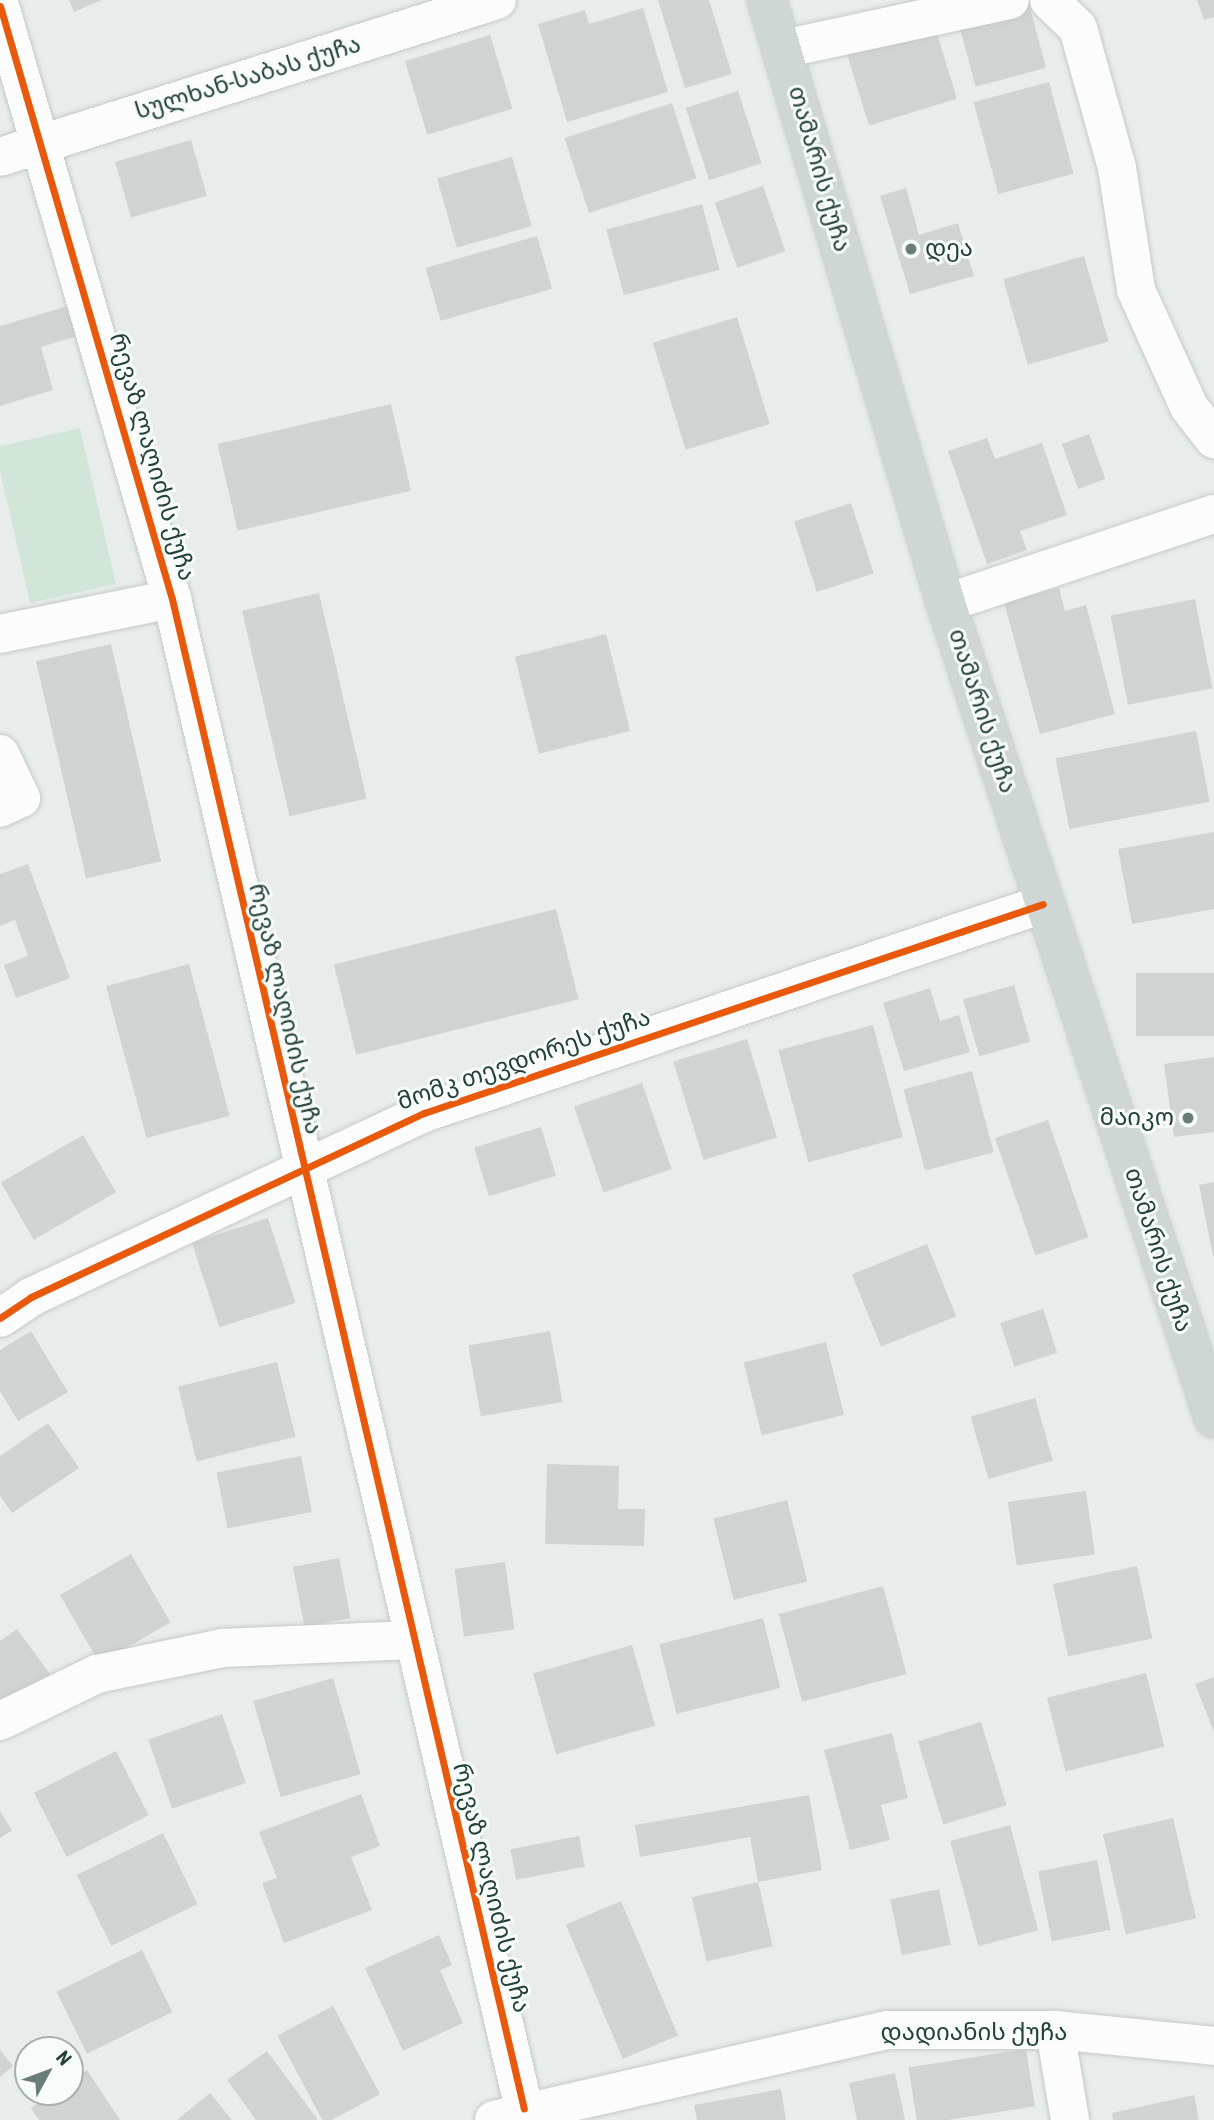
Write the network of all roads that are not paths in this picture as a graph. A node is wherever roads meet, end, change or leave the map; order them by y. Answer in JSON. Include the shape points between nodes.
{"nodes":[{"id":1,"x":497,"y":0,"type":"edge"},
{"id":2,"x":767,"y":0,"type":"edge"},
{"id":3,"x":1010,"y":0,"type":"edge"},
{"id":4,"x":1049,"y":0,"type":"edge"},
{"id":5,"x":0,"y":6,"type":"edge"},
{"id":6,"x":783,"y":49,"type":"junction"},
{"id":7,"x":42,"y":143,"type":"junction"},
{"id":8,"x":0,"y":157,"type":"edge"},
{"id":9,"x":1214,"y":439,"type":"edge"},
{"id":10,"x":1214,"y":514,"type":"edge"},
{"id":11,"x":172,"y":599,"type":"junction"},
{"id":12,"x":946,"y":603,"type":"junction"},
{"id":13,"x":0,"y":634,"type":"edge"},
{"id":14,"x":0,"y":754,"type":"edge"},
{"id":15,"x":0,"y":808,"type":"edge"},
{"id":16,"x":1044,"y":904,"type":"junction"},
{"id":17,"x":302,"y":1166,"type":"junction"},
{"id":18,"x":0,"y":1318,"type":"edge"},
{"id":19,"x":1214,"y":1418,"type":"edge"},
{"id":20,"x":411,"y":1640,"type":"junction"},
{"id":21,"x":0,"y":1721,"type":"edge"},
{"id":22,"x":1055,"y":2030,"type":"junction"},
{"id":23,"x":1214,"y":2046,"type":"edge"},
{"id":24,"x":578,"y":2109,"type":"edge"},
{"id":25,"x":509,"y":2115,"type":"edge"},
{"id":26,"x":1070,"y":2120,"type":"edge"}],
"edges":[{"from":1,"to":7,"type":"street","name":"სულხან-საბას ქუჩა"},
{"from":2,"to":6,"type":"main road","name":"თამარის ქუჩა"},
{"from":3,"to":6,"type":"street"},
{"from":4,"to":9,"type":"street","via":[[1078,28],[1117,168],[1136,290],[1189,407]]},
{"from":5,"to":7,"type":"street","name":"რევაზ ლაღიძის ქუჩა"},
{"from":6,"to":12,"type":"main road","name":"თამარის ქუჩა"},
{"from":7,"to":8,"type":"street","name":"სულხან-საბას ქუჩა"},
{"from":7,"to":11,"type":"street","name":"რევაზ ლაღიძის ქუჩა"},
{"from":10,"to":12,"type":"street"},
{"from":11,"to":13,"type":"street"},
{"from":11,"to":17,"type":"street","name":"რევაზ ლაღიძის ქუჩა"},
{"from":12,"to":16,"type":"main road","name":"თამარის ქუჩა"},
{"from":14,"to":15,"type":"street","via":[[20,799]]},
{"from":16,"to":17,"type":"street","name":"მომკ თევდორეს ქუჩა","via":[[424,1113]]},
{"from":16,"to":19,"type":"main road","name":"თამარის ქუჩა"},
{"from":17,"to":18,"type":"street","name":"მომკ თევდორეს ქუჩა","via":[[31,1297]]},
{"from":17,"to":20,"type":"street","name":"რევაზ ლაღიძის ქუჩა"},
{"from":20,"to":21,"type":"street","via":[[223,1648],[97,1674]]},
{"from":20,"to":25,"type":"street","name":"რევაზ ლაღიძის ქუჩა"},
{"from":22,"to":23,"type":"street","name":"დადიანის ქუჩა"},
{"from":22,"to":24,"type":"street","name":"დადიანის ქუჩა","via":[[887,2030]]},
{"from":22,"to":26,"type":"street"},
{"from":24,"to":25,"type":"street","name":"დადიანის ქუჩა"}]}
